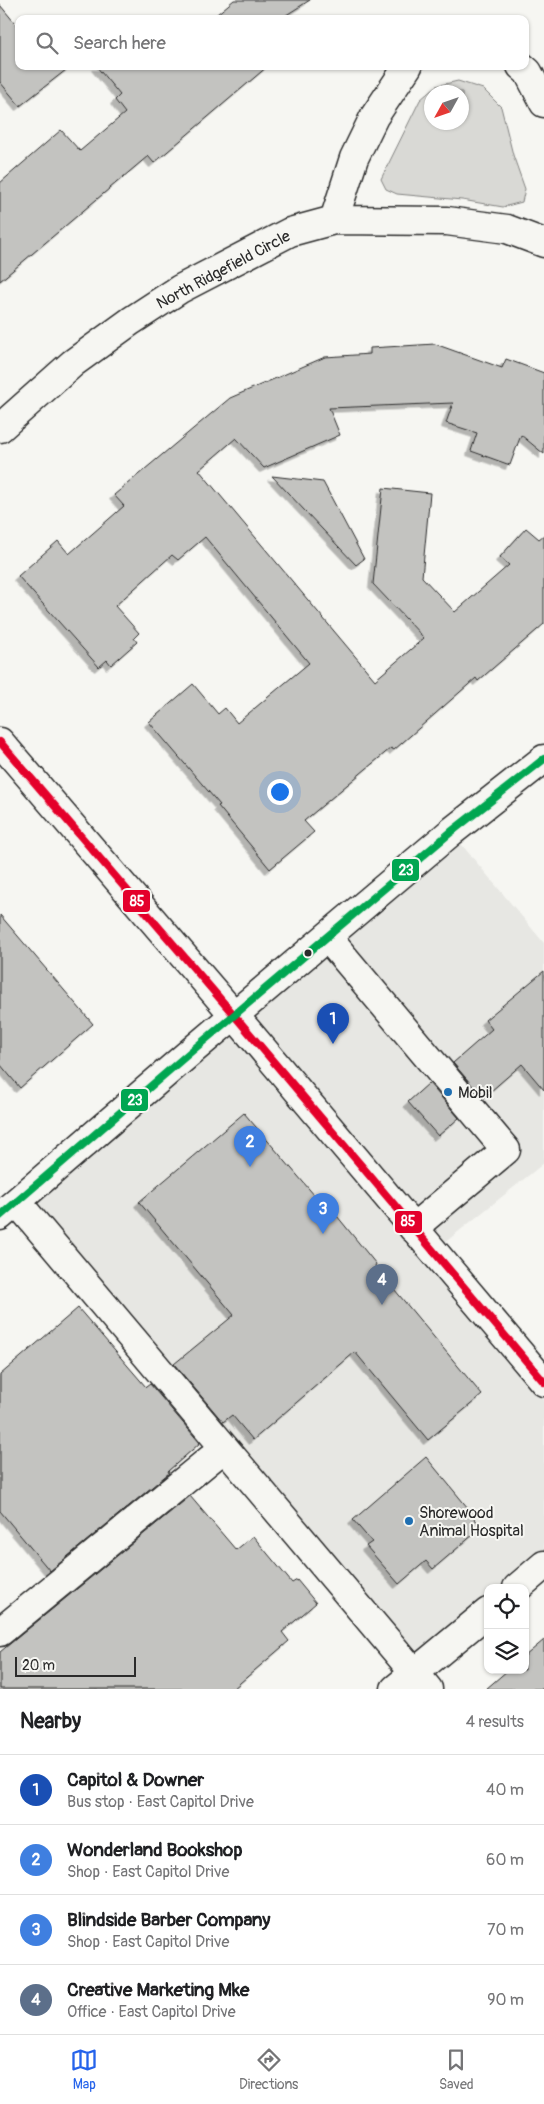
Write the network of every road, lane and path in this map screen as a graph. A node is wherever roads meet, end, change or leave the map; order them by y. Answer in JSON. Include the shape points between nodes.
{"nodes":[{"id":1,"x":405,"y":70,"type":"edge"},
{"id":2,"x":526,"y":70,"type":"edge"},
{"id":3,"x":544,"y":103,"type":"edge"},
{"id":4,"x":334,"y":220,"type":"junction"},
{"id":5,"x":544,"y":243,"type":"edge"},
{"id":6,"x":0,"y":428,"type":"edge"},
{"id":7,"x":0,"y":742,"type":"edge"},
{"id":8,"x":544,"y":760,"type":"edge"},
{"id":9,"x":327,"y":937,"type":"junction"},
{"id":10,"x":234,"y":1015,"type":"junction"},
{"id":11,"x":8,"y":1209,"type":"edge"},
{"id":12,"x":413,"y":1228,"type":"junction"},
{"id":13,"x":544,"y":1382,"type":"edge"},
{"id":14,"x":224,"y":1448,"type":"junction"},
{"id":15,"x":544,"y":1565,"type":"edge"},
{"id":16,"x":522,"y":1584,"type":"edge"},
{"id":17,"x":484,"y":1616,"type":"edge"},
{"id":18,"x":0,"y":1632,"type":"edge"},
{"id":19,"x":413,"y":1684,"type":"edge"}],
"edges":[{"from":1,"to":4,"type":"street","via":[[362,141]]},
{"from":2,"to":3,"type":"street"},
{"from":4,"to":5,"type":"street","name":"North Ridgefield Circle","via":[[446,221],[507,229]]},
{"from":4,"to":6,"type":"street","name":"North Ridgefield Circle","via":[[290,232],[180,289],[73,363]]},
{"from":7,"to":10,"type":"street"},
{"from":8,"to":9,"type":"street","via":[[451,832]]},
{"from":9,"to":10,"type":"street"},
{"from":9,"to":12,"type":"street","via":[[506,1150]]},
{"from":10,"to":11,"type":"street"},
{"from":10,"to":12,"type":"street"},
{"from":11,"to":14,"type":"street"},
{"from":12,"to":13,"type":"street"},
{"from":14,"to":18,"type":"street"},
{"from":14,"to":19,"type":"street"},
{"from":15,"to":16,"type":"street"},
{"from":17,"to":19,"type":"street"}]}
